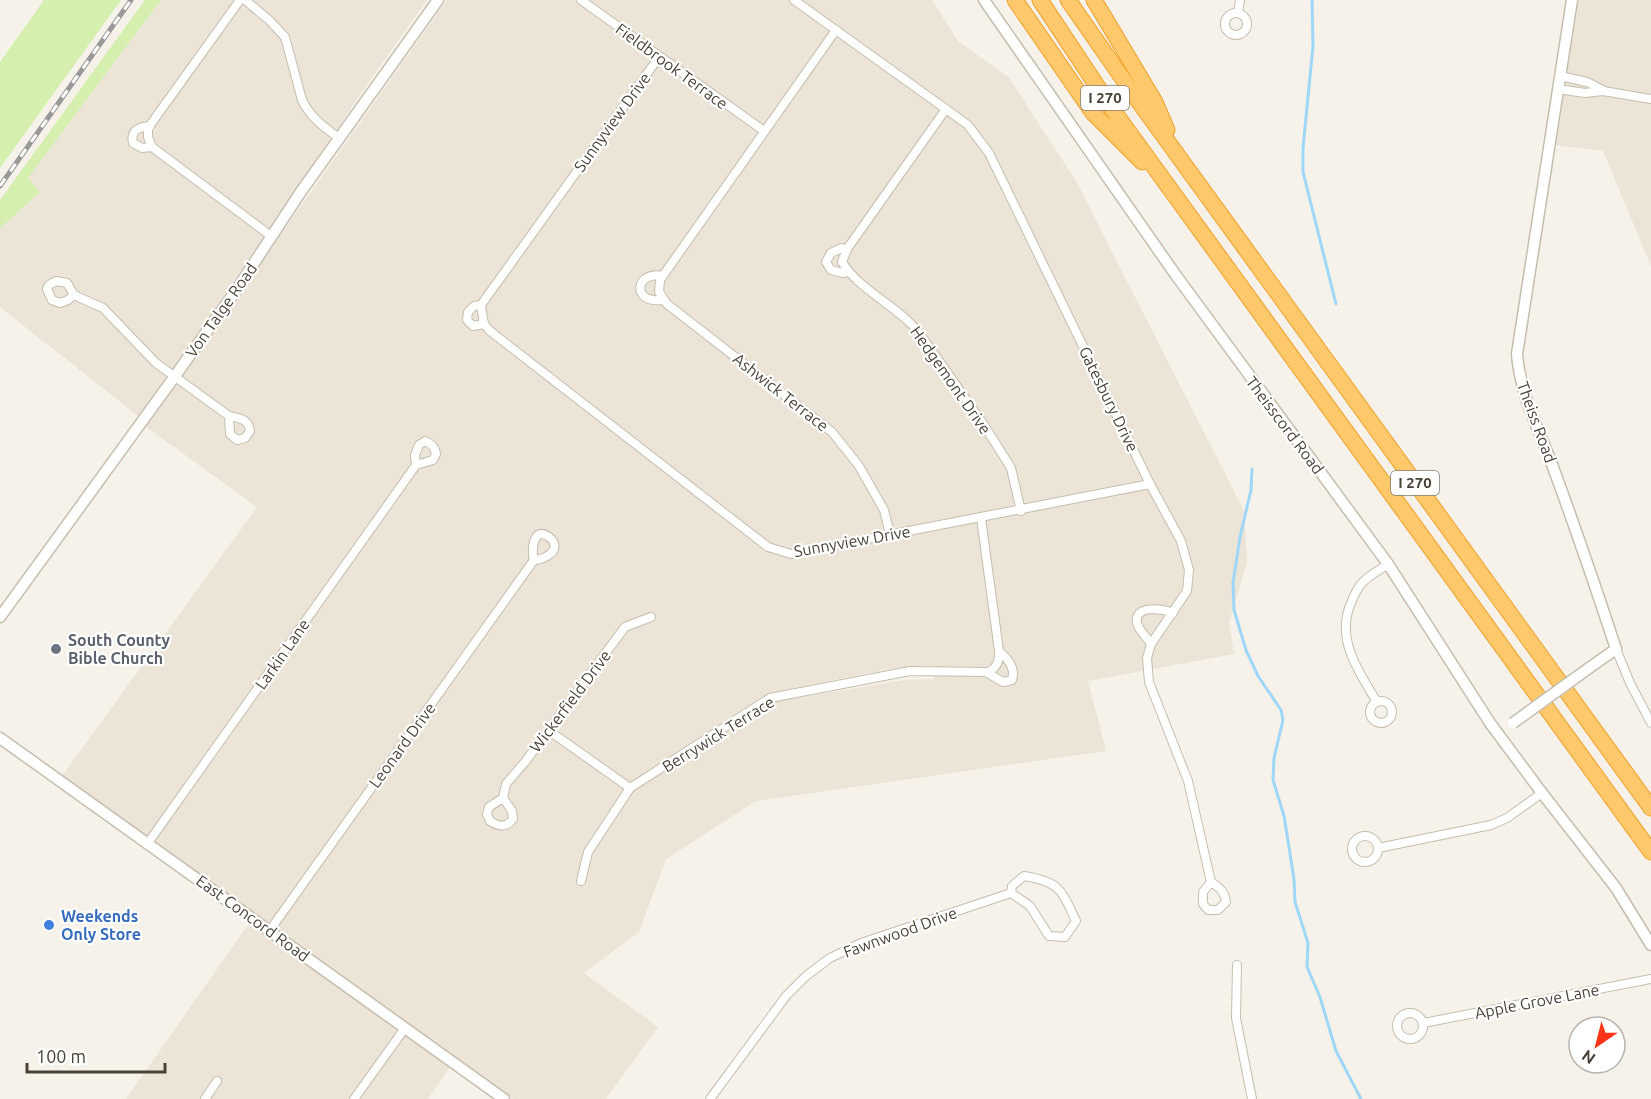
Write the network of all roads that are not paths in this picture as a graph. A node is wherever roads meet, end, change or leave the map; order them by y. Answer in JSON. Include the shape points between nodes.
{"nodes":[{"id":1,"x":242,"y":0,"type":"edge"},
{"id":2,"x":438,"y":0,"type":"edge"},
{"id":3,"x":581,"y":0,"type":"edge"},
{"id":4,"x":794,"y":0,"type":"edge"},
{"id":5,"x":984,"y":0,"type":"edge"},
{"id":6,"x":1015,"y":0,"type":"edge"},
{"id":7,"x":1040,"y":0,"type":"edge"},
{"id":8,"x":1068,"y":0,"type":"edge"},
{"id":9,"x":1094,"y":0,"type":"edge"},
{"id":10,"x":1240,"y":0,"type":"edge"},
{"id":11,"x":1572,"y":0,"type":"edge"},
{"id":12,"x":1238,"y":13,"type":"dead end"},
{"id":13,"x":836,"y":30,"type":"junction"},
{"id":14,"x":659,"y":57,"type":"junction"},
{"id":15,"x":1560,"y":76,"type":"junction"},
{"id":16,"x":1558,"y":90,"type":"junction"},
{"id":17,"x":1603,"y":91,"type":"junction"},
{"id":18,"x":1651,"y":99,"type":"edge"},
{"id":19,"x":946,"y":109,"type":"junction"},
{"id":20,"x":150,"y":126,"type":"junction"},
{"id":21,"x":764,"y":131,"type":"junction"},
{"id":22,"x":339,"y":138,"type":"junction"},
{"id":23,"x":152,"y":147,"type":"junction"},
{"id":24,"x":1179,"y":158,"type":"junction"},
{"id":25,"x":1174,"y":194,"type":"junction"},
{"id":26,"x":271,"y":236,"type":"junction"},
{"id":27,"x":846,"y":250,"type":"junction"},
{"id":28,"x":848,"y":272,"type":"junction"},
{"id":29,"x":663,"y":276,"type":"junction"},
{"id":30,"x":74,"y":295,"type":"dead end"},
{"id":31,"x":664,"y":300,"type":"junction"},
{"id":32,"x":481,"y":305,"type":"junction"},
{"id":33,"x":484,"y":324,"type":"junction"},
{"id":34,"x":175,"y":376,"type":"junction"},
{"id":35,"x":230,"y":416,"type":"dead end"},
{"id":36,"x":416,"y":465,"type":"dead end"},
{"id":37,"x":1150,"y":484,"type":"junction"},
{"id":38,"x":1021,"y":511,"type":"junction"},
{"id":39,"x":981,"y":518,"type":"junction"},
{"id":40,"x":890,"y":534,"type":"junction"},
{"id":41,"x":534,"y":560,"type":"dead end"},
{"id":42,"x":1388,"y":564,"type":"junction"},
{"id":43,"x":1173,"y":613,"type":"junction"},
{"id":44,"x":0,"y":617,"type":"edge"},
{"id":45,"x":651,"y":617,"type":"dead end"},
{"id":46,"x":1151,"y":644,"type":"junction"},
{"id":47,"x":1616,"y":649,"type":"junction"},
{"id":48,"x":999,"y":651,"type":"junction"},
{"id":49,"x":986,"y":672,"type":"junction"},
{"id":50,"x":1377,"y":702,"type":"dead end"},
{"id":51,"x":1651,"y":723,"type":"edge"},
{"id":52,"x":548,"y":730,"type":"junction"},
{"id":53,"x":1498,"y":734,"type":"junction"},
{"id":54,"x":0,"y":738,"type":"edge"},
{"id":55,"x":630,"y":788,"type":"junction"},
{"id":56,"x":1542,"y":793,"type":"junction"},
{"id":57,"x":503,"y":798,"type":"dead end"},
{"id":58,"x":1651,"y":808,"type":"edge"},
{"id":59,"x":148,"y":843,"type":"junction"},
{"id":60,"x":1378,"y":848,"type":"dead end"},
{"id":61,"x":1651,"y":852,"type":"edge"},
{"id":62,"x":581,"y":881,"type":"dead end"},
{"id":63,"x":1211,"y":882,"type":"dead end"},
{"id":64,"x":1011,"y":893,"type":"junction"},
{"id":65,"x":270,"y":930,"type":"junction"},
{"id":66,"x":1651,"y":945,"type":"edge"},
{"id":67,"x":1237,"y":965,"type":"dead end"},
{"id":68,"x":1651,"y":979,"type":"edge"},
{"id":69,"x":1423,"y":1023,"type":"dead end"},
{"id":70,"x":405,"y":1028,"type":"junction"},
{"id":71,"x":217,"y":1081,"type":"dead end"},
{"id":72,"x":205,"y":1099,"type":"edge"},
{"id":73,"x":354,"y":1099,"type":"edge"},
{"id":74,"x":504,"y":1099,"type":"edge"},
{"id":75,"x":710,"y":1099,"type":"edge"},
{"id":76,"x":1252,"y":1099,"type":"edge"}],
"edges":[{"from":1,"to":20,"type":"street"},
{"from":1,"to":22,"type":"street","via":[[285,36],[306,109]]},
{"from":2,"to":22,"type":"street","name":"Von Talge Road"},
{"from":3,"to":14,"type":"street","name":"Fieldbrook Terrace"},
{"from":4,"to":13,"type":"street","name":"Gatesbury Drive"},
{"from":5,"to":42,"type":"street","name":"Theisscord Road","via":[[1174,274]]},
{"from":6,"to":25,"type":"highway","via":[[1093,113]]},
{"from":7,"to":25,"type":"highway","number":"I 270"},
{"from":8,"to":24,"type":"highway","number":"I 270"},
{"from":9,"to":24,"type":"highway","via":[[1155,102]]},
{"from":10,"to":12,"type":"street"},
{"from":11,"to":15,"type":"street","name":"Theiss Road"},
{"from":13,"to":19,"type":"street","name":"Gatesbury Drive"},
{"from":13,"to":21,"type":"street","name":"Ashwick Terrace"},
{"from":14,"to":21,"type":"street","name":"Fieldbrook Terrace"},
{"from":14,"to":32,"type":"street","name":"Sunnyview Drive"},
{"from":15,"to":16,"type":"street","name":"Theiss Road"},
{"from":15,"to":17,"type":"street","via":[[1587,82]]},
{"from":16,"to":17,"type":"street"},
{"from":16,"to":47,"type":"street","name":"Theiss Road","via":[[1519,328],[1517,363]]},
{"from":17,"to":18,"type":"street"},
{"from":19,"to":27,"type":"street","name":"Hedgemont Drive"},
{"from":19,"to":37,"type":"street","name":"Gatesbury Drive","via":[[968,125],[989,153]]},
{"from":20,"to":23,"type":"street","via":[[148,137]]},
{"from":20,"to":23,"type":"street","via":[[137,129],[132,137],[138,147]]},
{"from":21,"to":29,"type":"street","name":"Ashwick Terrace"},
{"from":22,"to":26,"type":"street","name":"Von Talge Road"},
{"from":23,"to":26,"type":"street"},
{"from":24,"to":58,"type":"highway","number":"I 270"},
{"from":25,"to":61,"type":"highway","number":"I 270"},
{"from":26,"to":34,"type":"street","name":"Von Talge Road"},
{"from":27,"to":28,"type":"street","via":[[842,262]]},
{"from":27,"to":28,"type":"street","name":"Hedgemont Drive","via":[[831,253],[826,262],[831,270]]},
{"from":28,"to":38,"type":"street","name":"Hedgemont Drive","via":[[920,334],[1011,468]]},
{"from":29,"to":31,"type":"street","via":[[659,292]]},
{"from":29,"to":31,"type":"street","name":"Ashwick Terrace","via":[[645,278],[640,289],[648,300]]},
{"from":30,"to":34,"type":"street","via":[[103,308],[146,353]]},
{"from":31,"to":40,"type":"street","name":"Ashwick Terrace","via":[[832,432],[859,466],[884,510]]},
{"from":32,"to":33,"type":"street"},
{"from":32,"to":33,"type":"street","name":"Sunnyview Drive","via":[[468,312],[467,320],[473,326]]},
{"from":33,"to":40,"type":"street","name":"Sunnyview Drive","via":[[768,547],[791,554]]},
{"from":34,"to":35,"type":"street"},
{"from":34,"to":44,"type":"street","name":"Von Talge Road"},
{"from":36,"to":59,"type":"street","name":"Larkin Lane"},
{"from":37,"to":38,"type":"street","name":"Sunnyview Drive"},
{"from":37,"to":43,"type":"street","name":"Gatesbury Drive","via":[[1181,541],[1189,570],[1187,591]]},
{"from":38,"to":39,"type":"street","name":"Sunnyview Drive"},
{"from":39,"to":40,"type":"street","name":"Sunnyview Drive"},
{"from":39,"to":48,"type":"street","name":"Berrywick Terrace"},
{"from":41,"to":65,"type":"street","name":"Leonard Drive"},
{"from":42,"to":50,"type":"street","via":[[1362,582],[1346,622],[1349,650]]},
{"from":42,"to":53,"type":"street","name":"Theisscord Road"},
{"from":43,"to":46,"type":"street","name":"Gatesbury Drive"},
{"from":43,"to":46,"type":"street","via":[[1158,609],[1140,613],[1138,627]]},
{"from":45,"to":52,"type":"street","name":"Wickerfield Drive","via":[[625,627]]},
{"from":46,"to":63,"type":"street","name":"Gatesbury Drive","via":[[1147,658],[1149,682],[1188,781]]},
{"from":47,"to":51,"type":"street","name":"Theiss Road"},
{"from":47,"to":53,"type":"street","bridge":true},
{"from":48,"to":49,"type":"street","via":[[996,668]]},
{"from":48,"to":49,"type":"street","name":"Berrywick Terrace","via":[[1011,664],[1011,680],[1003,682]]},
{"from":49,"to":55,"type":"street","name":"Berrywick Terrace","via":[[910,671],[770,698]]},
{"from":52,"to":55,"type":"street"},
{"from":52,"to":57,"type":"street","name":"Wickerfield Drive","via":[[506,784]]},
{"from":53,"to":56,"type":"street"},
{"from":54,"to":59,"type":"street","name":"East Concord Road"},
{"from":55,"to":62,"type":"street","name":"Berrywick Terrace","via":[[588,852]]},
{"from":56,"to":60,"type":"street","via":[[1508,818],[1491,825]]},
{"from":56,"to":66,"type":"street","via":[[1616,888]]},
{"from":59,"to":65,"type":"street","name":"East Concord Road"},
{"from":64,"to":64,"type":"street","name":"Fawnwood Drive","via":[[1030,906],[1049,936],[1065,937],[1076,921],[1062,890],[1041,879],[1024,876],[1012,886]]},
{"from":64,"to":75,"type":"street","name":"Fawnwood Drive","via":[[861,943],[830,958],[786,996]]},
{"from":65,"to":70,"type":"street","name":"East Concord Road"},
{"from":67,"to":76,"type":"street","via":[[1236,1018]]},
{"from":68,"to":69,"type":"street","name":"Apple Grove Lane"},
{"from":70,"to":73,"type":"street"},
{"from":70,"to":74,"type":"street","name":"East Concord Road"},
{"from":71,"to":72,"type":"street"}]}
